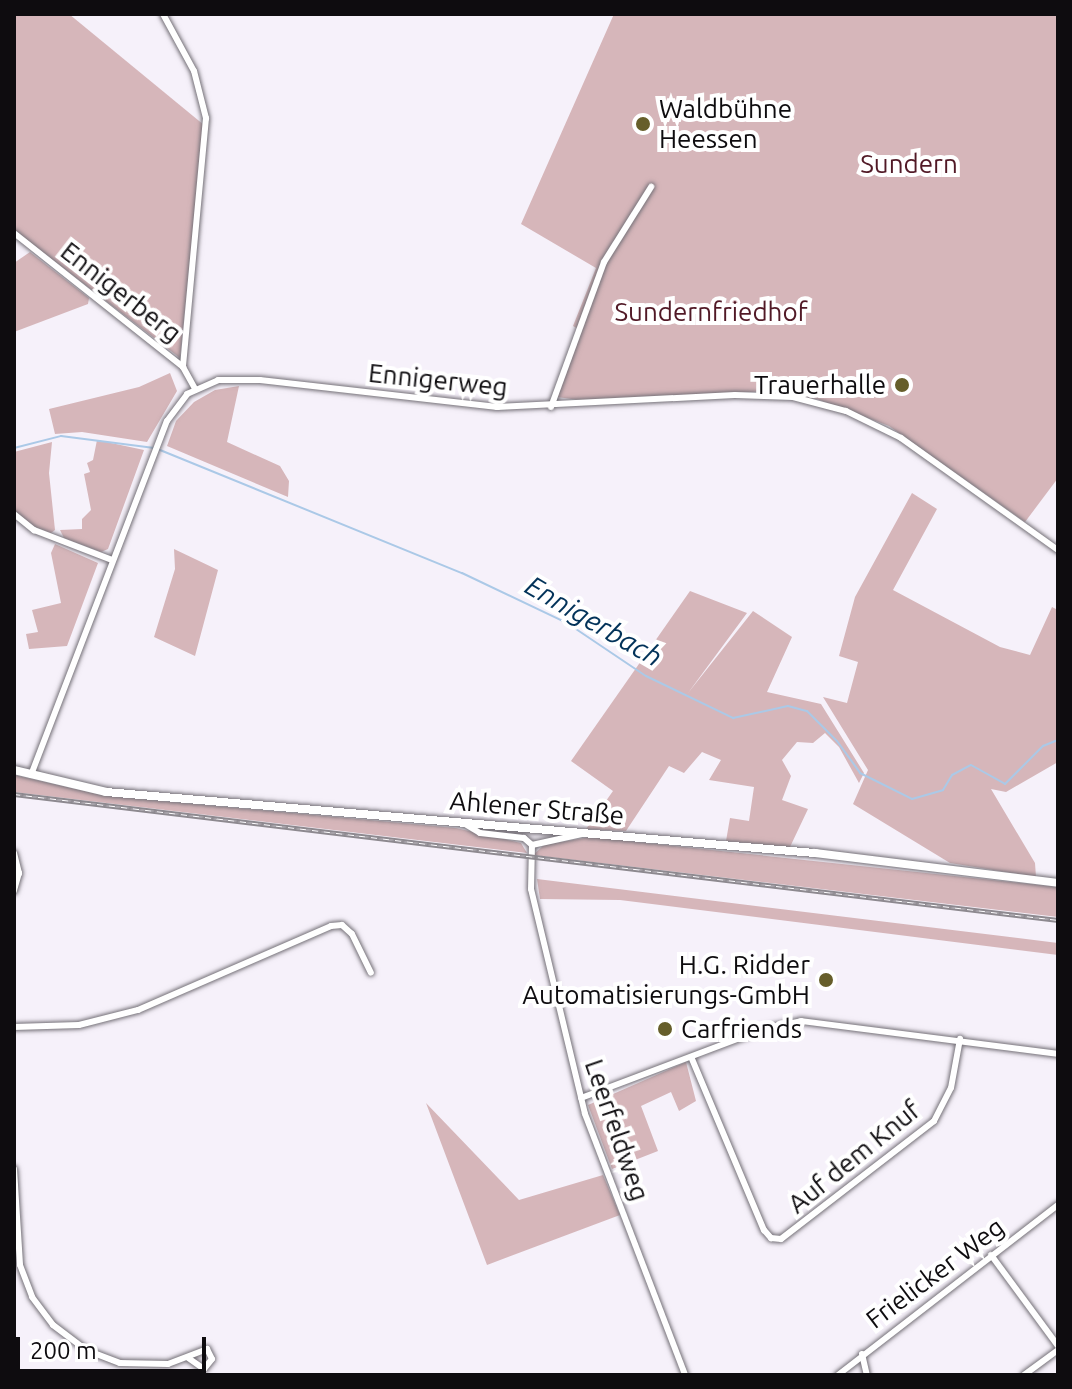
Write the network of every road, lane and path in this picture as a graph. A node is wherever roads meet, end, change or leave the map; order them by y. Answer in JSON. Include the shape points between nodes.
{"nodes":[{"id":1,"x":163,"y":14,"type":"edge"},
{"id":2,"x":651,"y":187,"type":"dead end"},
{"id":3,"x":14,"y":233,"type":"edge"},
{"id":4,"x":183,"y":367,"type":"junction"},
{"id":5,"x":195,"y":389,"type":"junction"},
{"id":6,"x":551,"y":407,"type":"junction"},
{"id":7,"x":14,"y":514,"type":"edge"},
{"id":8,"x":1058,"y":550,"type":"edge"},
{"id":9,"x":112,"y":560,"type":"junction"},
{"id":10,"x":14,"y":770,"type":"edge"},
{"id":11,"x":31,"y":775,"type":"junction"},
{"id":12,"x":461,"y":821,"type":"junction"},
{"id":13,"x":585,"y":832,"type":"junction"},
{"id":14,"x":532,"y":845,"type":"junction"},
{"id":15,"x":14,"y":853,"type":"edge"},
{"id":16,"x":1058,"y":883,"type":"edge"},
{"id":17,"x":14,"y":891,"type":"edge"},
{"id":18,"x":371,"y":973,"type":"dead end"},
{"id":19,"x":14,"y":1027,"type":"edge"},
{"id":20,"x":960,"y":1039,"type":"junction"},
{"id":21,"x":1058,"y":1054,"type":"edge"},
{"id":22,"x":692,"y":1059,"type":"junction"},
{"id":23,"x":581,"y":1098,"type":"junction"},
{"id":24,"x":14,"y":1169,"type":"edge"},
{"id":25,"x":1058,"y":1205,"type":"edge"},
{"id":26,"x":991,"y":1255,"type":"junction"},
{"id":27,"x":1058,"y":1348,"type":"edge"},
{"id":28,"x":862,"y":1354,"type":"junction"},
{"id":29,"x":188,"y":1358,"type":"dead end"},
{"id":30,"x":685,"y":1375,"type":"edge"},
{"id":31,"x":838,"y":1375,"type":"edge"},
{"id":32,"x":867,"y":1375,"type":"edge"},
{"id":33,"x":1024,"y":1375,"type":"edge"}],
"edges":[{"from":1,"to":4,"type":"street","via":[[194,71],[206,118]]},
{"from":2,"to":6,"type":"street","via":[[604,262]]},
{"from":3,"to":4,"type":"street","name":"Ennigerberg"},
{"from":4,"to":5,"type":"street","name":"Ennigerberg"},
{"from":5,"to":6,"type":"street","name":"Ennigerweg","via":[[218,380],[260,380],[497,407]]},
{"from":5,"to":9,"type":"street","via":[[167,421]]},
{"from":6,"to":8,"type":"street","name":"Ennigerweg","via":[[735,395],[823,404],[911,444]]},
{"from":7,"to":9,"type":"street","via":[[34,530]]},
{"from":9,"to":11,"type":"street"},
{"from":10,"to":11,"type":"main road","name":"Ahlener Straße"},
{"from":11,"to":12,"type":"main road","name":"Ahlener Straße","via":[[106,792]]},
{"from":12,"to":13,"type":"main road","name":"Ahlener Straße"},
{"from":12,"to":14,"type":"street","via":[[480,833],[524,838]]},
{"from":13,"to":14,"type":"street"},
{"from":13,"to":16,"type":"main road","name":"Ahlener Straße"},
{"from":14,"to":23,"type":"street","name":"Leerfeldweg","via":[[531,889]]},
{"from":15,"to":17,"type":"street","via":[[19,873]]},
{"from":18,"to":19,"type":"street","via":[[352,934],[342,925],[331,926],[128,1014],[79,1025]]},
{"from":20,"to":21,"type":"street"},
{"from":20,"to":22,"type":"street","via":[[801,1021],[764,1029]]},
{"from":20,"to":22,"type":"street","name":"Auf dem Knuf","via":[[951,1088],[934,1121],[781,1239],[768,1235],[760,1222]]},
{"from":22,"to":23,"type":"street"},
{"from":23,"to":30,"type":"street","name":"Leerfeldweg"},
{"from":24,"to":29,"type":"street","via":[[22,1273],[53,1325],[86,1350],[120,1363],[155,1365]]},
{"from":25,"to":26,"type":"street","name":"Frielicker Weg"},
{"from":26,"to":27,"type":"street"},
{"from":26,"to":28,"type":"street","name":"Frielicker Weg"},
{"from":27,"to":33,"type":"street"},
{"from":28,"to":31,"type":"street","name":"Frielicker Weg"},
{"from":28,"to":32,"type":"street"}]}
